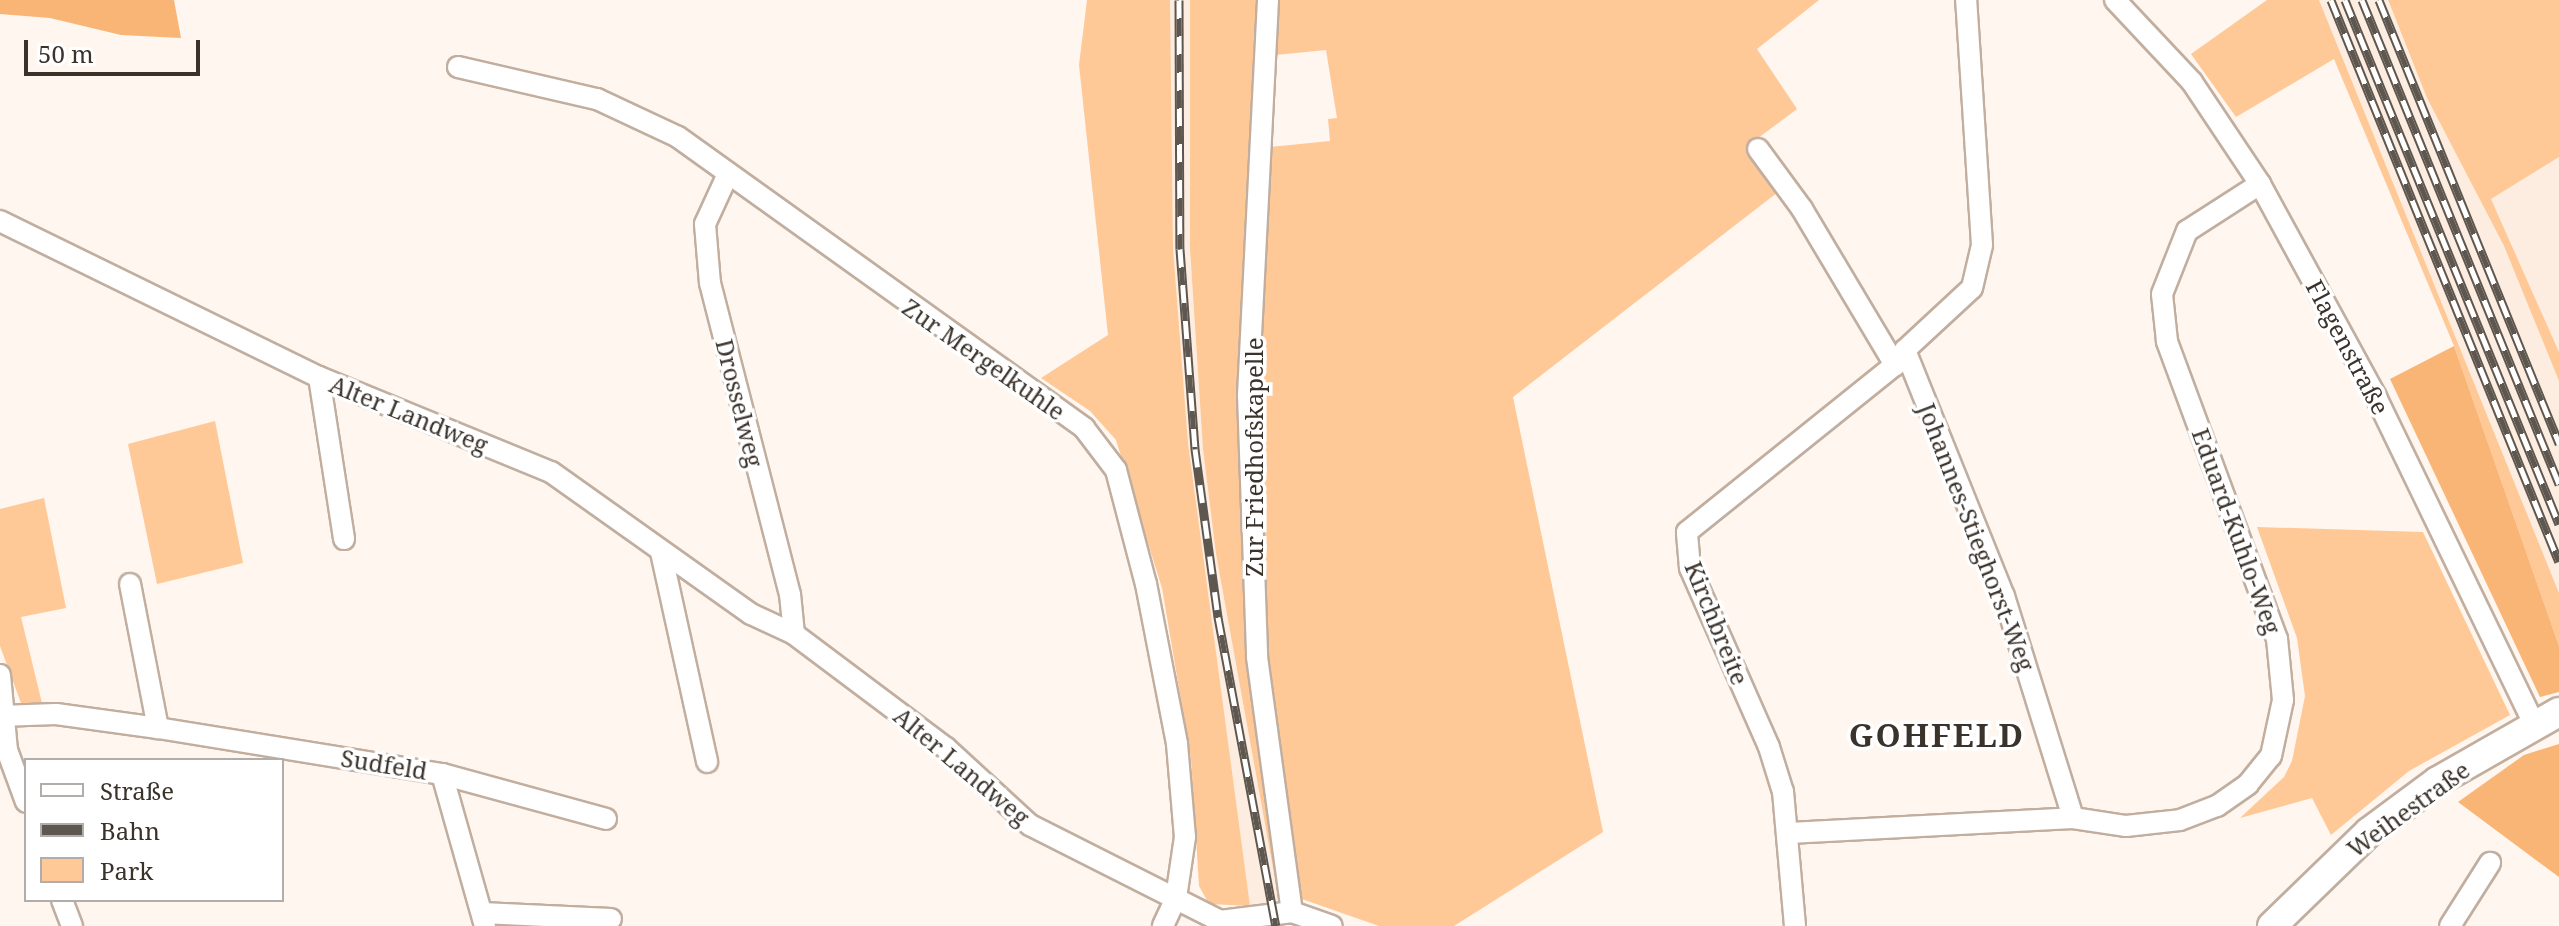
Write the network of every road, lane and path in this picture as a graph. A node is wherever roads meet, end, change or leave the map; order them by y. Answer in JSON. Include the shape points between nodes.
{"nodes":[{"id":1,"x":1268,"y":0,"type":"edge"},
{"id":2,"x":1966,"y":0,"type":"edge"},
{"id":3,"x":2115,"y":0,"type":"edge"},
{"id":4,"x":458,"y":67,"type":"dead end"},
{"id":5,"x":1758,"y":149,"type":"dead end"},
{"id":6,"x":728,"y":174,"type":"junction"},
{"id":7,"x":2260,"y":184,"type":"junction"},
{"id":8,"x":0,"y":221,"type":"edge"},
{"id":9,"x":1900,"y":358,"type":"junction"},
{"id":10,"x":319,"y":377,"type":"junction"},
{"id":11,"x":344,"y":539,"type":"dead end"},
{"id":12,"x":661,"y":552,"type":"junction"},
{"id":13,"x":130,"y":584,"type":"dead end"},
{"id":14,"x":794,"y":634,"type":"junction"},
{"id":15,"x":0,"y":675,"type":"edge"},
{"id":16,"x":2,"y":716,"type":"edge"},
{"id":17,"x":2546,"y":718,"type":"edge"},
{"id":18,"x":158,"y":728,"type":"junction"},
{"id":19,"x":707,"y":762,"type":"dead end"},
{"id":20,"x":442,"y":774,"type":"junction"},
{"id":21,"x":24,"y":797,"type":"edge"},
{"id":22,"x":2073,"y":818,"type":"junction"},
{"id":23,"x":606,"y":819,"type":"dead end"},
{"id":24,"x":1789,"y":833,"type":"junction"},
{"id":25,"x":2490,"y":863,"type":"dead end"},
{"id":26,"x":1176,"y":898,"type":"junction"},
{"id":27,"x":63,"y":902,"type":"edge"},
{"id":28,"x":1292,"y":912,"type":"junction"},
{"id":29,"x":611,"y":919,"type":"dead end"},
{"id":30,"x":483,"y":920,"type":"edge"},
{"id":31,"x":72,"y":926,"type":"edge"},
{"id":32,"x":1163,"y":926,"type":"edge"},
{"id":33,"x":1332,"y":926,"type":"edge"},
{"id":34,"x":1795,"y":926,"type":"edge"},
{"id":35,"x":2272,"y":926,"type":"edge"},
{"id":36,"x":2450,"y":926,"type":"edge"}],
"edges":[{"from":1,"to":28,"type":"street","name":"Zur Friedhofskapelle","via":[[1248,395],[1257,657]]},
{"from":2,"to":9,"type":"street","name":"Kirchbreite","via":[[1982,245],[1972,288]]},
{"from":3,"to":7,"type":"street","name":"Flagenstraße","via":[[2192,82]]},
{"from":4,"to":6,"type":"street","name":"Zur Mergelkuhle","via":[[597,99],[678,137]]},
{"from":5,"to":9,"type":"street"},
{"from":6,"to":14,"type":"street","name":"Drosselweg","via":[[705,224],[710,283],[790,594]]},
{"from":6,"to":26,"type":"street","name":"Zur Mergelkuhle","via":[[1084,428],[1116,470],[1146,584],[1177,744],[1185,837]]},
{"from":7,"to":17,"type":"street","name":"Flagenstraße"},
{"from":7,"to":22,"type":"street","name":"Eduard-Kuhlo-Weg","via":[[2187,231],[2162,294],[2167,341],[2277,639],[2283,700],[2271,756],[2248,784],[2217,806],[2180,820],[2126,826]]},
{"from":8,"to":10,"type":"street","name":"Alter Landweg"},
{"from":9,"to":22,"type":"street","name":"Johannes-Stieghorst-Weg","via":[[2004,596]]},
{"from":9,"to":24,"type":"street","name":"Kirchbreite","via":[[1687,532],[1690,568],[1769,747]]},
{"from":10,"to":11,"type":"street","name":"Alter Landweg"},
{"from":10,"to":12,"type":"street","name":"Alter Landweg","via":[[551,472]]},
{"from":12,"to":14,"type":"street","name":"Alter Landweg","via":[[751,614]]},
{"from":12,"to":19,"type":"street"},
{"from":13,"to":18,"type":"street"},
{"from":14,"to":26,"type":"street","name":"Alter Landweg","via":[[946,748],[1030,825]]},
{"from":15,"to":16,"type":"street"},
{"from":16,"to":18,"type":"street","name":"Sudfeld","via":[[56,714]]},
{"from":16,"to":21,"type":"street","via":[[7,750]]},
{"from":17,"to":35,"type":"main road","name":"Weihestraße","via":[[2438,781],[2369,832]]},
{"from":18,"to":20,"type":"street","name":"Sudfeld"},
{"from":20,"to":23,"type":"street","name":"Sudfeld"},
{"from":20,"to":30,"type":"street"},
{"from":22,"to":24,"type":"street","name":"Eduard-Kuhlo-Weg"},
{"from":24,"to":34,"type":"street","name":"Kirchbreite"},
{"from":25,"to":36,"type":"street"},
{"from":26,"to":28,"type":"street","name":"Alter Landweg","via":[[1220,921]]},
{"from":26,"to":32,"type":"street","name":"Zur Mergelkuhle"},
{"from":27,"to":31,"type":"street"},
{"from":28,"to":33,"type":"street","name":"Alter Landweg"},
{"from":29,"to":30,"type":"street"}]}
